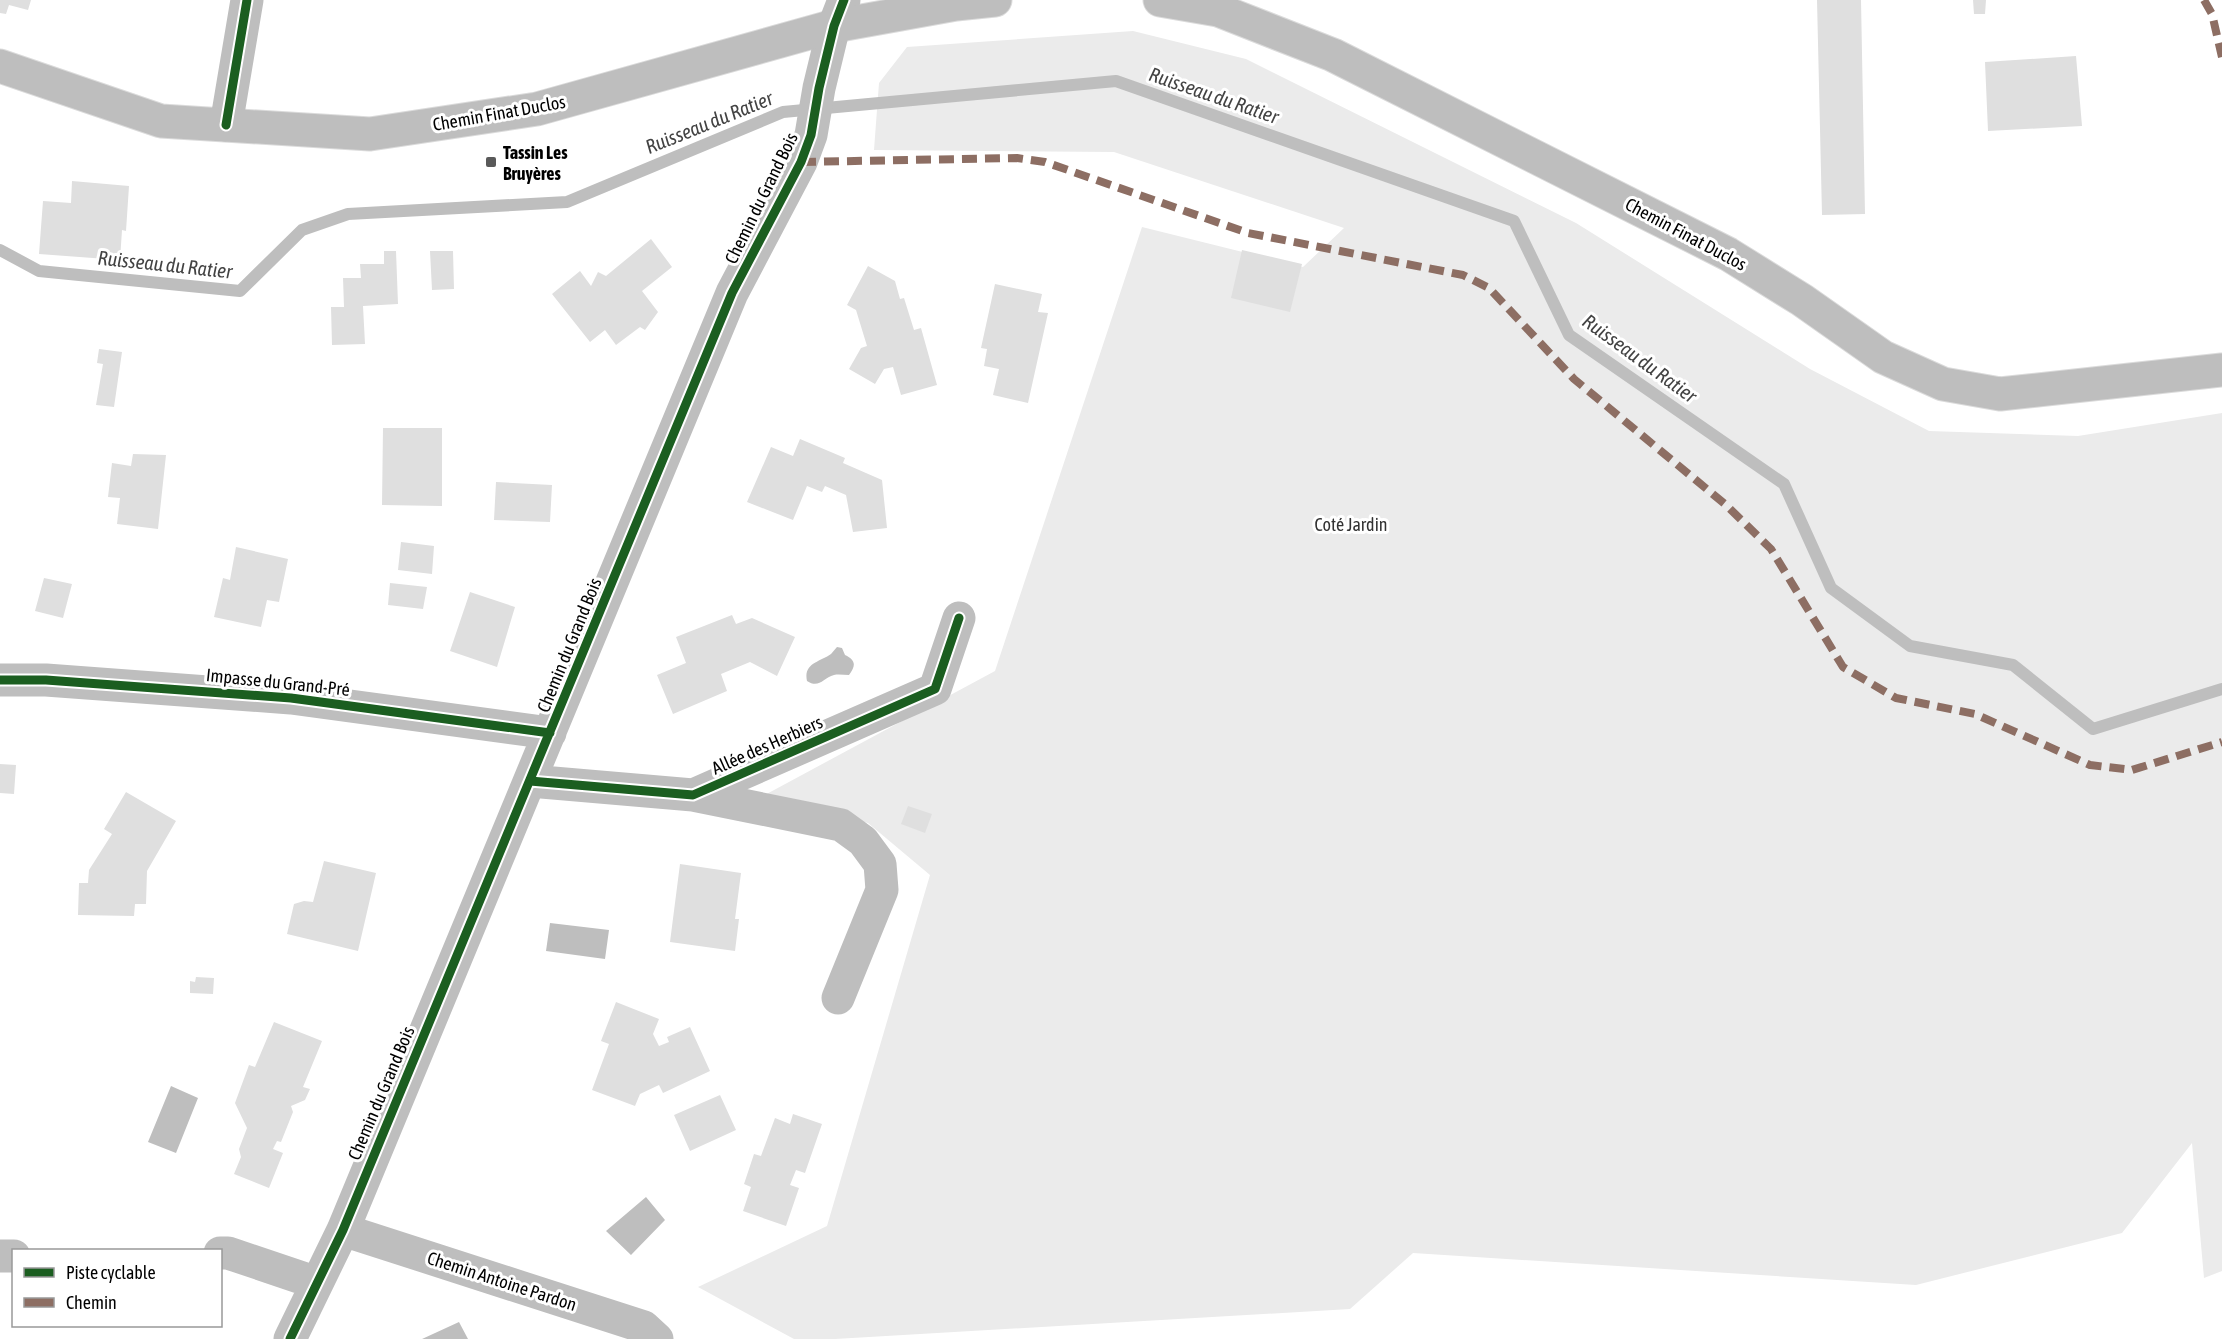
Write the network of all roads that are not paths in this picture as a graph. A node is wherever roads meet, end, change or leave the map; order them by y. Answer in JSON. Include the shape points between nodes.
{"nodes":[{"id":1,"x":247,"y":0,"type":"edge"},
{"id":2,"x":995,"y":0,"type":"edge"},
{"id":3,"x":1160,"y":0,"type":"edge"},
{"id":4,"x":839,"y":13,"type":"edge"},
{"id":5,"x":0,"y":66,"type":"edge"},
{"id":6,"x":226,"y":125,"type":"junction"},
{"id":7,"x":2222,"y":370,"type":"edge"},
{"id":8,"x":959,"y":618,"type":"dead end"},
{"id":9,"x":0,"y":680,"type":"edge"},
{"id":10,"x":550,"y":733,"type":"junction"},
{"id":11,"x":530,"y":781,"type":"junction"},
{"id":12,"x":693,"y":795,"type":"junction"},
{"id":13,"x":838,"y":998,"type":"dead end"},
{"id":14,"x":343,"y":1230,"type":"junction"},
{"id":15,"x":222,"y":1253,"type":"edge"},
{"id":16,"x":317,"y":1283,"type":"junction"},
{"id":17,"x":290,"y":1339,"type":"edge"},
{"id":18,"x":657,"y":1339,"type":"edge"}],
"edges":[{"from":1,"to":6,"type":"street"},
{"from":2,"to":4,"type":"street","name":"Chemin Finat Duclos"},
{"from":3,"to":7,"type":"street","name":"Chemin Finat Duclos","via":[[1218,10],[1333,55],[1728,254],[1882,357],[1943,384],[2000,394]]},
{"from":4,"to":6,"type":"street","name":"Chemin Finat Duclos","via":[[537,110],[370,134]]},
{"from":4,"to":10,"type":"street","name":"Chemin du Grand Bois","via":[[811,135],[801,162],[732,293]]},
{"from":5,"to":6,"type":"street","name":"Chemin Finat Duclos","via":[[161,121]]},
{"from":8,"to":12,"type":"street","name":"Allée des Herbiers","via":[[935,689]]},
{"from":9,"to":10,"type":"street","name":"Impasse du Grand-Pré","via":[[291,698]]},
{"from":10,"to":11,"type":"street","name":"Chemin du Grand Bois"},
{"from":11,"to":12,"type":"street","name":"Allée des Herbiers"},
{"from":11,"to":14,"type":"street","name":"Chemin du Grand Bois"},
{"from":12,"to":13,"type":"street","name":"Allée des Herbiers","via":[[841,825],[863,841],[880,864],[882,890]]},
{"from":14,"to":16,"type":"street","name":"Chemin du Grand Bois"},
{"from":14,"to":18,"type":"street","name":"Chemin Antoine Pardon","via":[[644,1327]]},
{"from":15,"to":16,"type":"street"},
{"from":16,"to":17,"type":"street","name":"Chemin du Grand Bois"}]}
